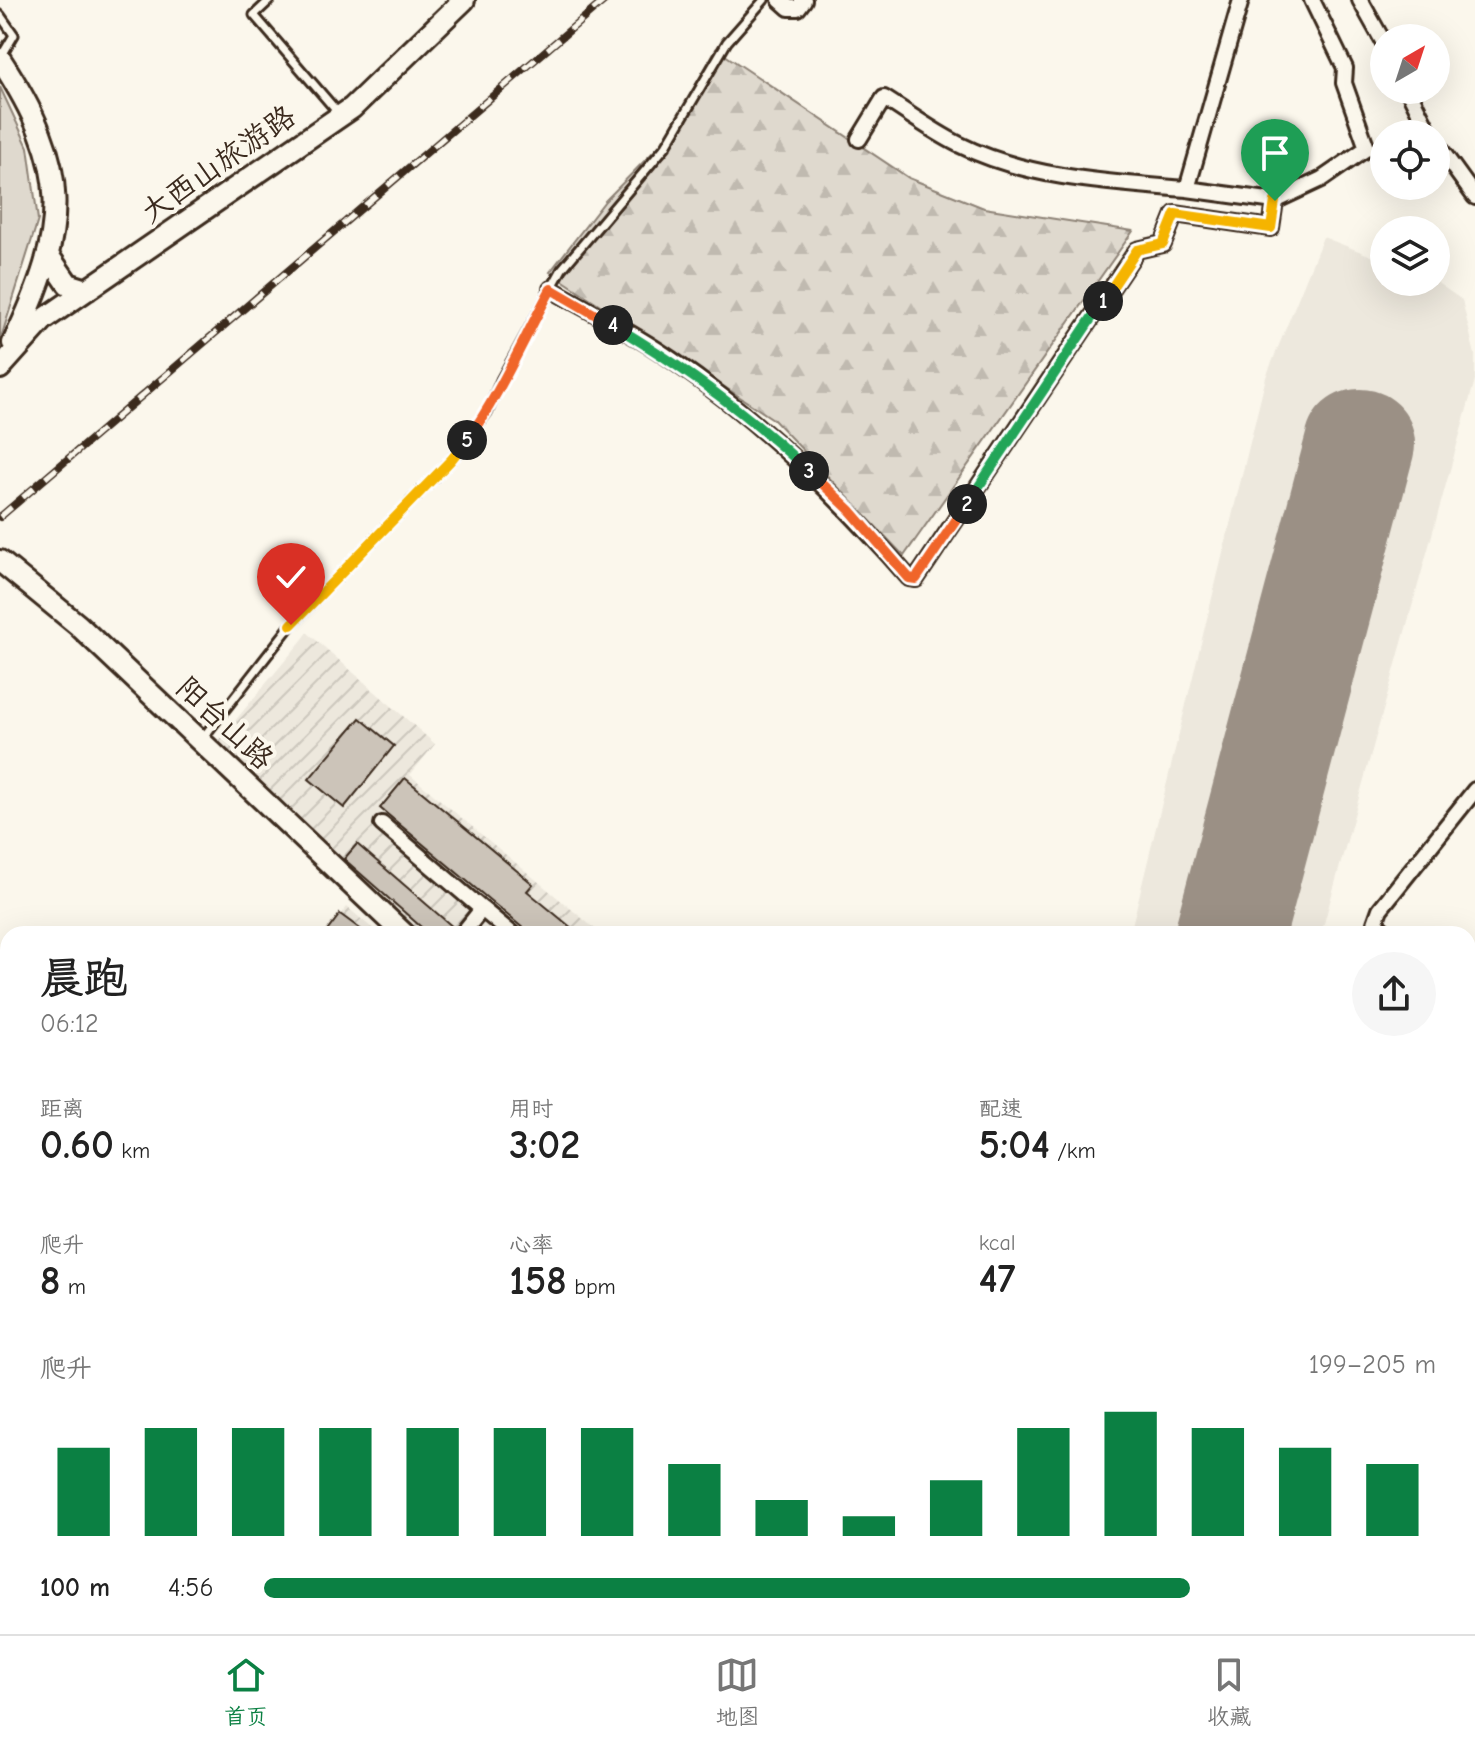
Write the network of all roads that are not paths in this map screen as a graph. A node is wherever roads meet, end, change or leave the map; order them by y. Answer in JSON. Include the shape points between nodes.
{"nodes":[{"id":1,"x":270,"y":0,"type":"edge"},
{"id":2,"x":464,"y":0,"type":"edge"},
{"id":3,"x":764,"y":0,"type":"edge"},
{"id":4,"x":780,"y":0,"type":"edge"},
{"id":5,"x":804,"y":0,"type":"edge"},
{"id":6,"x":1241,"y":0,"type":"edge"},
{"id":7,"x":1312,"y":0,"type":"edge"},
{"id":8,"x":1360,"y":0,"type":"edge"},
{"id":9,"x":0,"y":15,"type":"edge"},
{"id":10,"x":1373,"y":24,"type":"edge"},
{"id":11,"x":0,"y":59,"type":"edge"},
{"id":12,"x":341,"y":116,"type":"junction"},
{"id":13,"x":859,"y":139,"type":"dead end"},
{"id":14,"x":1450,"y":162,"type":"edge"},
{"id":15,"x":1187,"y":189,"type":"junction"},
{"id":16,"x":1475,"y":197,"type":"edge"},
{"id":17,"x":1275,"y":201,"type":"junction"},
{"id":18,"x":48,"y":255,"type":"junction"},
{"id":19,"x":551,"y":289,"type":"junction"},
{"id":20,"x":87,"y":290,"type":"junction"},
{"id":21,"x":2,"y":364,"type":"edge"},
{"id":22,"x":0,"y":561,"type":"edge"},
{"id":23,"x":201,"y":741,"type":"junction"},
{"id":24,"x":1475,"y":790,"type":"edge"},
{"id":25,"x":382,"y":824,"type":"dead end"},
{"id":26,"x":482,"y":909,"type":"junction"},
{"id":27,"x":396,"y":926,"type":"edge"},
{"id":28,"x":468,"y":926,"type":"edge"},
{"id":29,"x":502,"y":926,"type":"edge"},
{"id":30,"x":1378,"y":926,"type":"edge"}],
"edges":[{"from":1,"to":12,"type":"lane","via":[[254,15]]},
{"from":2,"to":12,"type":"street","name":"大西山旅游路"},
{"from":3,"to":19,"type":"lane","via":[[727,42],[666,146]]},
{"from":4,"to":5,"type":"street","via":[[798,8]]},
{"from":6,"to":15,"type":"street"},
{"from":7,"to":17,"type":"street","via":[[1345,68],[1344,83],[1367,148],[1322,179]]},
{"from":8,"to":10,"type":"street"},
{"from":9,"to":11,"type":"lane","via":[[14,35]]},
{"from":11,"to":18,"type":"street","via":[[34,121],[54,179],[55,224]]},
{"from":12,"to":20,"type":"street","name":"大西山旅游路"},
{"from":13,"to":15,"type":"street","via":[[884,98],[959,144],[1024,167],[1099,182]]},
{"from":14,"to":16,"type":"street"},
{"from":15,"to":17,"type":"street"},
{"from":17,"to":19,"type":"street","via":[[1271,228],[1175,214],[1163,244],[1137,250],[916,579],[909,578],[850,510],[758,423],[670,358]]},
{"from":18,"to":20,"type":"street","via":[[68,284]]},
{"from":18,"to":21,"type":"street","via":[[31,306]]},
{"from":19,"to":23,"type":"lane","via":[[488,411],[451,460],[291,625]]},
{"from":20,"to":21,"type":"street","name":"大西山旅游路","via":[[43,320]]},
{"from":22,"to":23,"type":"street","name":"阳台山路","via":[[78,625]]},
{"from":23,"to":27,"type":"street","name":"阳台山路"},
{"from":24,"to":30,"type":"street","via":[[1380,909]]},
{"from":25,"to":26,"type":"street"},
{"from":26,"to":28,"type":"street"},
{"from":26,"to":29,"type":"street"}]}
